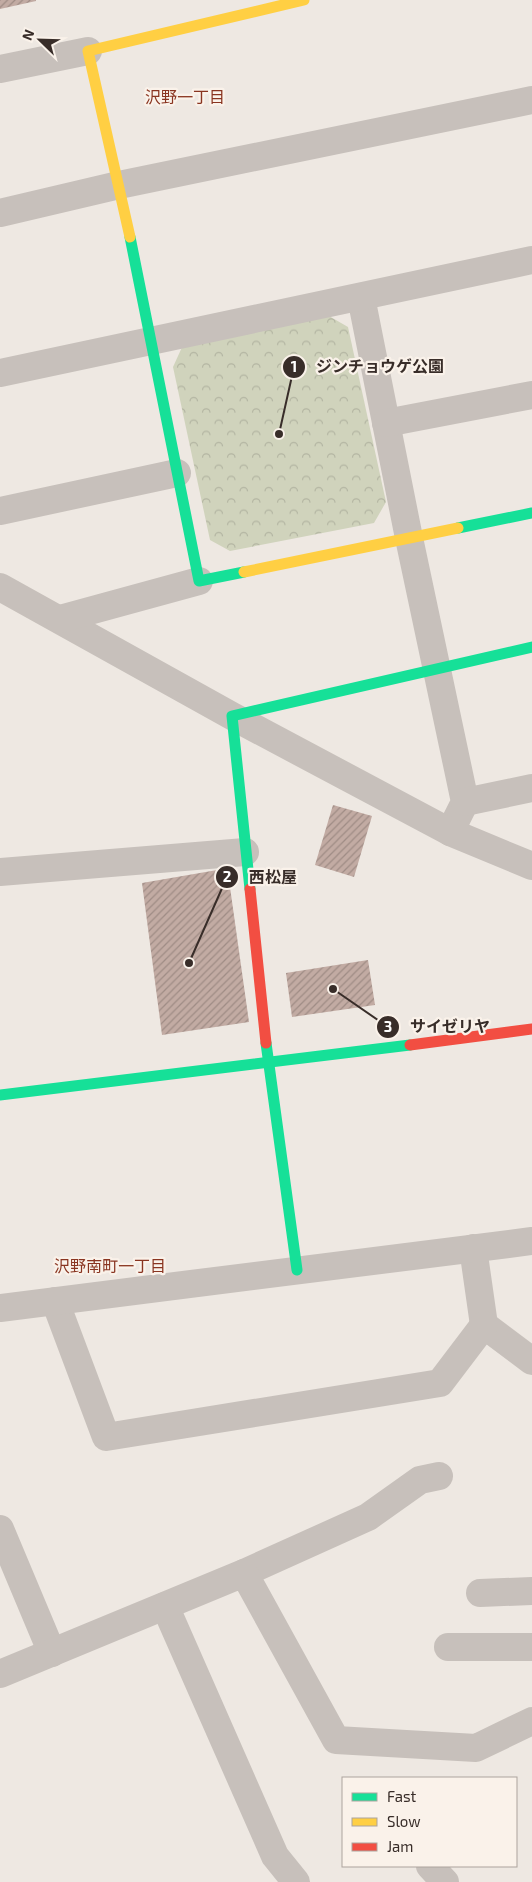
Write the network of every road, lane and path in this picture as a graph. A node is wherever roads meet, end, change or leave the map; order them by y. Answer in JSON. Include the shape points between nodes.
{"nodes":[{"id":1,"x":304,"y":0,"type":"edge"},
{"id":2,"x":88,"y":51,"type":"junction"},
{"id":3,"x":0,"y":69,"type":"edge"},
{"id":4,"x":532,"y":100,"type":"edge"},
{"id":5,"x":120,"y":185,"type":"junction"},
{"id":6,"x":0,"y":213,"type":"edge"},
{"id":7,"x":532,"y":260,"type":"edge"},
{"id":8,"x":361,"y":297,"type":"junction"},
{"id":9,"x":151,"y":340,"type":"junction"},
{"id":10,"x":0,"y":373,"type":"edge"},
{"id":11,"x":532,"y":395,"type":"edge"},
{"id":12,"x":386,"y":423,"type":"junction"},
{"id":13,"x":177,"y":473,"type":"junction"},
{"id":14,"x":0,"y":511,"type":"edge"},
{"id":15,"x":532,"y":513,"type":"edge"},
{"id":16,"x":409,"y":538,"type":"junction"},
{"id":17,"x":199,"y":581,"type":"junction"},
{"id":18,"x":0,"y":587,"type":"edge"},
{"id":19,"x":60,"y":619,"type":"junction"},
{"id":20,"x":532,"y":647,"type":"edge"},
{"id":21,"x":437,"y":668,"type":"junction"},
{"id":22,"x":232,"y":716,"type":"junction"},
{"id":23,"x":532,"y":788,"type":"edge"},
{"id":24,"x":465,"y":802,"type":"junction"},
{"id":25,"x":450,"y":832,"type":"junction"},
{"id":26,"x":245,"y":852,"type":"junction"},
{"id":27,"x":532,"y":866,"type":"edge"},
{"id":28,"x":0,"y":872,"type":"edge"},
{"id":29,"x":532,"y":1029,"type":"edge"},
{"id":30,"x":269,"y":1064,"type":"junction"},
{"id":31,"x":0,"y":1095,"type":"edge"},
{"id":32,"x":532,"y":1241,"type":"edge"},
{"id":33,"x":473,"y":1248,"type":"junction"},
{"id":34,"x":297,"y":1270,"type":"junction"},
{"id":35,"x":55,"y":1301,"type":"junction"},
{"id":36,"x":0,"y":1308,"type":"edge"},
{"id":37,"x":484,"y":1325,"type":"junction"},
{"id":38,"x":532,"y":1361,"type":"edge"},
{"id":39,"x":438,"y":1476,"type":"dead end"},
{"id":40,"x":0,"y":1528,"type":"edge"},
{"id":41,"x":244,"y":1573,"type":"junction"},
{"id":42,"x":532,"y":1591,"type":"edge"},
{"id":43,"x":480,"y":1593,"type":"dead end"},
{"id":44,"x":165,"y":1606,"type":"junction"},
{"id":45,"x":532,"y":1647,"type":"edge"},
{"id":46,"x":448,"y":1648,"type":"dead end"},
{"id":47,"x":52,"y":1653,"type":"junction"},
{"id":48,"x":0,"y":1674,"type":"edge"},
{"id":49,"x":532,"y":1721,"type":"edge"},
{"id":50,"x":431,"y":1867,"type":"edge"},
{"id":51,"x":296,"y":1882,"type":"edge"},
{"id":52,"x":445,"y":1882,"type":"edge"}],
"edges":[{"from":1,"to":2,"type":"street"},
{"from":2,"to":3,"type":"street"},
{"from":2,"to":5,"type":"street"},
{"from":4,"to":5,"type":"street"},
{"from":5,"to":6,"type":"street"},
{"from":5,"to":9,"type":"street"},
{"from":7,"to":8,"type":"street"},
{"from":8,"to":9,"type":"street"},
{"from":8,"to":12,"type":"street"},
{"from":9,"to":10,"type":"street"},
{"from":9,"to":13,"type":"street"},
{"from":11,"to":12,"type":"street"},
{"from":12,"to":16,"type":"street"},
{"from":13,"to":14,"type":"street"},
{"from":13,"to":17,"type":"street"},
{"from":15,"to":16,"type":"street"},
{"from":16,"to":17,"type":"street"},
{"from":16,"to":21,"type":"street"},
{"from":17,"to":19,"type":"street"},
{"from":18,"to":19,"type":"street"},
{"from":19,"to":22,"type":"street"},
{"from":20,"to":21,"type":"street"},
{"from":21,"to":22,"type":"street"},
{"from":21,"to":24,"type":"street"},
{"from":22,"to":25,"type":"street"},
{"from":22,"to":26,"type":"street"},
{"from":23,"to":24,"type":"street"},
{"from":24,"to":25,"type":"street"},
{"from":25,"to":27,"type":"street"},
{"from":26,"to":28,"type":"street"},
{"from":26,"to":30,"type":"street"},
{"from":29,"to":30,"type":"street"},
{"from":30,"to":31,"type":"street"},
{"from":30,"to":34,"type":"street"},
{"from":32,"to":33,"type":"street"},
{"from":33,"to":34,"type":"street"},
{"from":33,"to":37,"type":"street"},
{"from":34,"to":35,"type":"street"},
{"from":35,"to":36,"type":"street"},
{"from":35,"to":37,"type":"street","via":[[106,1437],[440,1383]]},
{"from":37,"to":38,"type":"street"},
{"from":39,"to":41,"type":"street","via":[[420,1480],[368,1517]]},
{"from":40,"to":47,"type":"street"},
{"from":41,"to":44,"type":"street"},
{"from":41,"to":49,"type":"street","via":[[336,1740],[476,1748]]},
{"from":42,"to":43,"type":"street"},
{"from":44,"to":47,"type":"street"},
{"from":44,"to":51,"type":"street","via":[[274,1856]]},
{"from":45,"to":46,"type":"street"},
{"from":47,"to":48,"type":"street"},
{"from":50,"to":52,"type":"street"}]}
